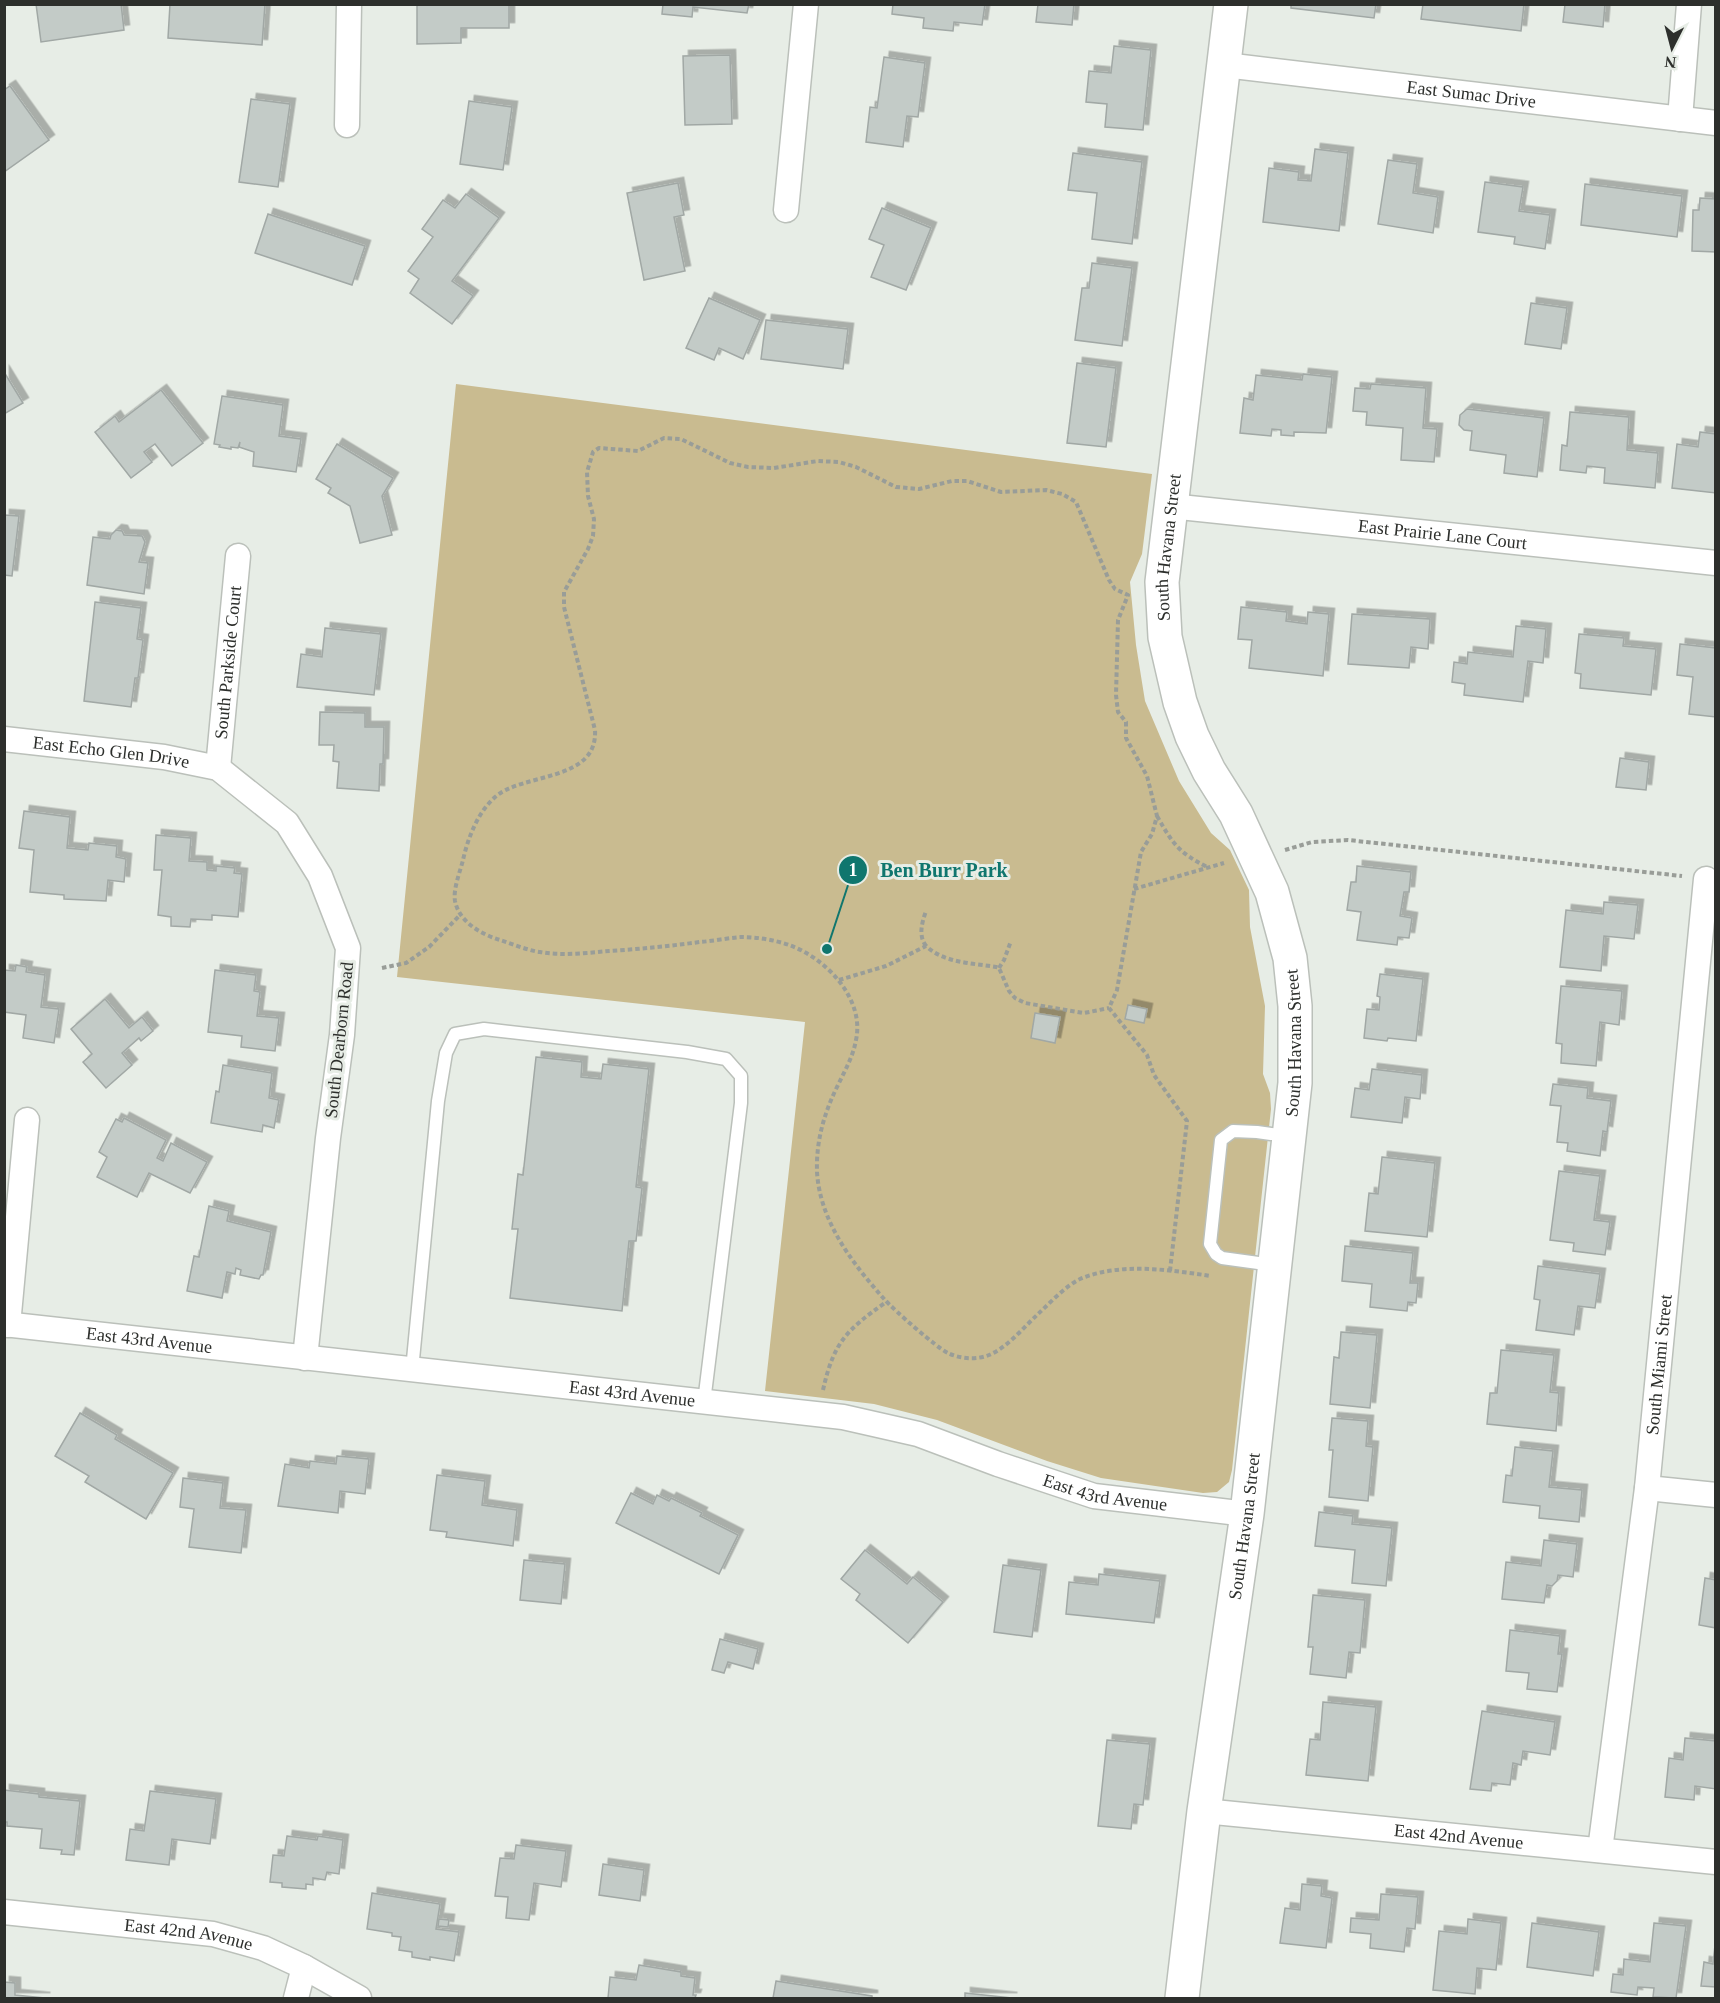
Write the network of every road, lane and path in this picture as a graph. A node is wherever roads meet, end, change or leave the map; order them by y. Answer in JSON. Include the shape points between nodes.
{"nodes":[{"id":1,"x":349,"y":4,"type":"edge"},
{"id":2,"x":806,"y":4,"type":"edge"},
{"id":3,"x":1231,"y":4,"type":"edge"},
{"id":4,"x":1689,"y":4,"type":"edge"},
{"id":5,"x":1225,"y":65,"type":"junction"},
{"id":6,"x":1680,"y":119,"type":"junction"},
{"id":7,"x":1716,"y":123,"type":"edge"},
{"id":8,"x":347,"y":125,"type":"dead end"},
{"id":9,"x":786,"y":210,"type":"dead end"},
{"id":10,"x":1170,"y":506,"type":"junction"},
{"id":11,"x":238,"y":556,"type":"dead end"},
{"id":12,"x":1716,"y":563,"type":"edge"},
{"id":13,"x":4,"y":739,"type":"edge"},
{"id":14,"x":218,"y":768,"type":"junction"},
{"id":15,"x":1157,"y":816,"type":"junction"},
{"id":16,"x":1244,"y":861,"type":"junction"},
{"id":17,"x":1208,"y":867,"type":"junction"},
{"id":18,"x":1706,"y":879,"type":"joint"},
{"id":19,"x":1133,"y":889,"type":"junction"},
{"id":20,"x":926,"y":911,"type":"dead end"},
{"id":21,"x":460,"y":915,"type":"junction"},
{"id":22,"x":1011,"y":941,"type":"dead end"},
{"id":23,"x":926,"y":946,"type":"junction"},
{"id":24,"x":382,"y":968,"type":"dead end"},
{"id":25,"x":999,"y":968,"type":"junction"},
{"id":26,"x":839,"y":980,"type":"junction"},
{"id":27,"x":1109,"y":1008,"type":"junction"},
{"id":28,"x":27,"y":1120,"type":"dead end"},
{"id":29,"x":1288,"y":1137,"type":"junction"},
{"id":30,"x":1273,"y":1265,"type":"junction"},
{"id":31,"x":1170,"y":1271,"type":"junction"},
{"id":32,"x":1222,"y":1278,"type":"dead end"},
{"id":33,"x":886,"y":1302,"type":"junction"},
{"id":34,"x":6,"y":1324,"type":"edge"},
{"id":35,"x":305,"y":1358,"type":"junction"},
{"id":36,"x":412,"y":1370,"type":"junction"},
{"id":37,"x":822,"y":1393,"type":"dead end"},
{"id":38,"x":704,"y":1402,"type":"junction"},
{"id":39,"x":1647,"y":1488,"type":"junction"},
{"id":40,"x":1716,"y":1496,"type":"edge"},
{"id":41,"x":1247,"y":1514,"type":"junction"},
{"id":42,"x":1204,"y":1811,"type":"junction"},
{"id":43,"x":1600,"y":1850,"type":"junction"},
{"id":44,"x":1716,"y":1862,"type":"edge"},
{"id":45,"x":4,"y":1912,"type":"edge"},
{"id":46,"x":304,"y":1967,"type":"junction"},
{"id":47,"x":296,"y":1998,"type":"edge"},
{"id":48,"x":359,"y":1998,"type":"edge"},
{"id":49,"x":1182,"y":1998,"type":"edge"}],
"edges":[{"from":1,"to":8,"type":"street"},
{"from":2,"to":9,"type":"street"},
{"from":3,"to":5,"type":"street","name":"South Havana Street"},
{"from":4,"to":6,"type":"street"},
{"from":5,"to":6,"type":"street","name":"East Sumac Drive"},
{"from":5,"to":10,"type":"street","name":"South Havana Street"},
{"from":6,"to":7,"type":"street","name":"East Sumac Drive"},
{"from":10,"to":12,"type":"street","name":"East Prairie Lane Court"},
{"from":10,"to":16,"type":"street","name":"South Havana Street","via":[[1162,582],[1165,637],[1179,702],[1209,771],[1236,814]]},
{"from":11,"to":14,"type":"street","name":"South Parkside Court"},
{"from":13,"to":14,"type":"street","name":"East Echo Glen Drive"},
{"from":14,"to":35,"type":"street","name":"South Dearborn Road","via":[[287,823],[320,876],[348,948],[342,1035]]},
{"from":15,"to":17,"type":"path","via":[[1177,848]]},
{"from":15,"to":19,"type":"path","via":[[1141,852]]},
{"from":15,"to":21,"type":"path","via":[[1147,776],[1126,738],[1126,722],[1118,712],[1118,620],[1128,595],[1115,589],[1109,580],[1076,502],[1046,490],[1001,492],[967,481],[919,489],[896,487],[839,462],[748,467],[730,463],[681,439],[664,438],[638,451],[599,448],[593,453],[587,472],[594,519],[592,536],[564,592],[564,607],[596,742],[588,754],[561,774],[518,785],[494,797],[474,826],[465,849],[454,898]]},
{"from":16,"to":17,"type":"path"},
{"from":16,"to":18,"type":"path","via":[[1312,842],[1348,840]]},
{"from":16,"to":29,"type":"street","name":"South Havana Street","via":[[1272,892],[1290,958],[1295,1006],[1294,1083]]},
{"from":17,"to":19,"type":"path"},
{"from":18,"to":39,"type":"street","name":"South Miami Street"},
{"from":19,"to":27,"type":"path","via":[[1116,990]]},
{"from":20,"to":23,"type":"path","via":[[921,934]]},
{"from":21,"to":24,"type":"path","via":[[429,947],[406,963]]},
{"from":21,"to":26,"type":"path","via":[[477,931],[539,952],[599,952],[741,937],[770,940],[820,961]]},
{"from":22,"to":25,"type":"path"},
{"from":23,"to":25,"type":"path","via":[[948,959]]},
{"from":23,"to":26,"type":"path","via":[[886,966]]},
{"from":25,"to":27,"type":"path","via":[[1009,991],[1025,1003],[1084,1013]]},
{"from":26,"to":33,"type":"path","via":[[856,1018],[857,1036],[819,1136],[820,1196],[832,1230]]},
{"from":27,"to":31,"type":"path","via":[[1147,1055],[1154,1076],[1187,1121]]},
{"from":28,"to":34,"type":"street"},
{"from":29,"to":30,"type":"street","name":"South Havana Street"},
{"from":29,"to":30,"type":"lane","via":[[1233,1131],[1221,1140],[1210,1244],[1222,1258]]},
{"from":30,"to":41,"type":"street","name":"South Havana Street"},
{"from":31,"to":32,"type":"path"},
{"from":31,"to":33,"type":"path","via":[[1117,1270],[1079,1280],[1004,1346],[978,1358],[946,1353]]},
{"from":33,"to":37,"type":"path","via":[[842,1338]]},
{"from":34,"to":35,"type":"street","name":"East 43rd Avenue"},
{"from":35,"to":36,"type":"street","name":"East 43rd Avenue"},
{"from":36,"to":38,"type":"street","name":"East 43rd Avenue"},
{"from":36,"to":38,"type":"lane","via":[[446,1053],[455,1034],[484,1029],[726,1059],[741,1076],[741,1103]]},
{"from":38,"to":41,"type":"street","name":"East 43rd Avenue","via":[[843,1418],[918,1434],[1094,1496]]},
{"from":39,"to":40,"type":"street"},
{"from":39,"to":43,"type":"street","name":"South Miami Street"},
{"from":41,"to":42,"type":"street","name":"South Havana Street"},
{"from":42,"to":43,"type":"street","name":"East 42nd Avenue"},
{"from":42,"to":49,"type":"street","name":"South Havana Street"},
{"from":43,"to":44,"type":"street","name":"East 42nd Avenue"},
{"from":45,"to":46,"type":"street","name":"East 42nd Avenue","via":[[213,1934],[263,1948]]},
{"from":46,"to":47,"type":"street"},
{"from":46,"to":48,"type":"street","name":"East 42nd Avenue"}]}
